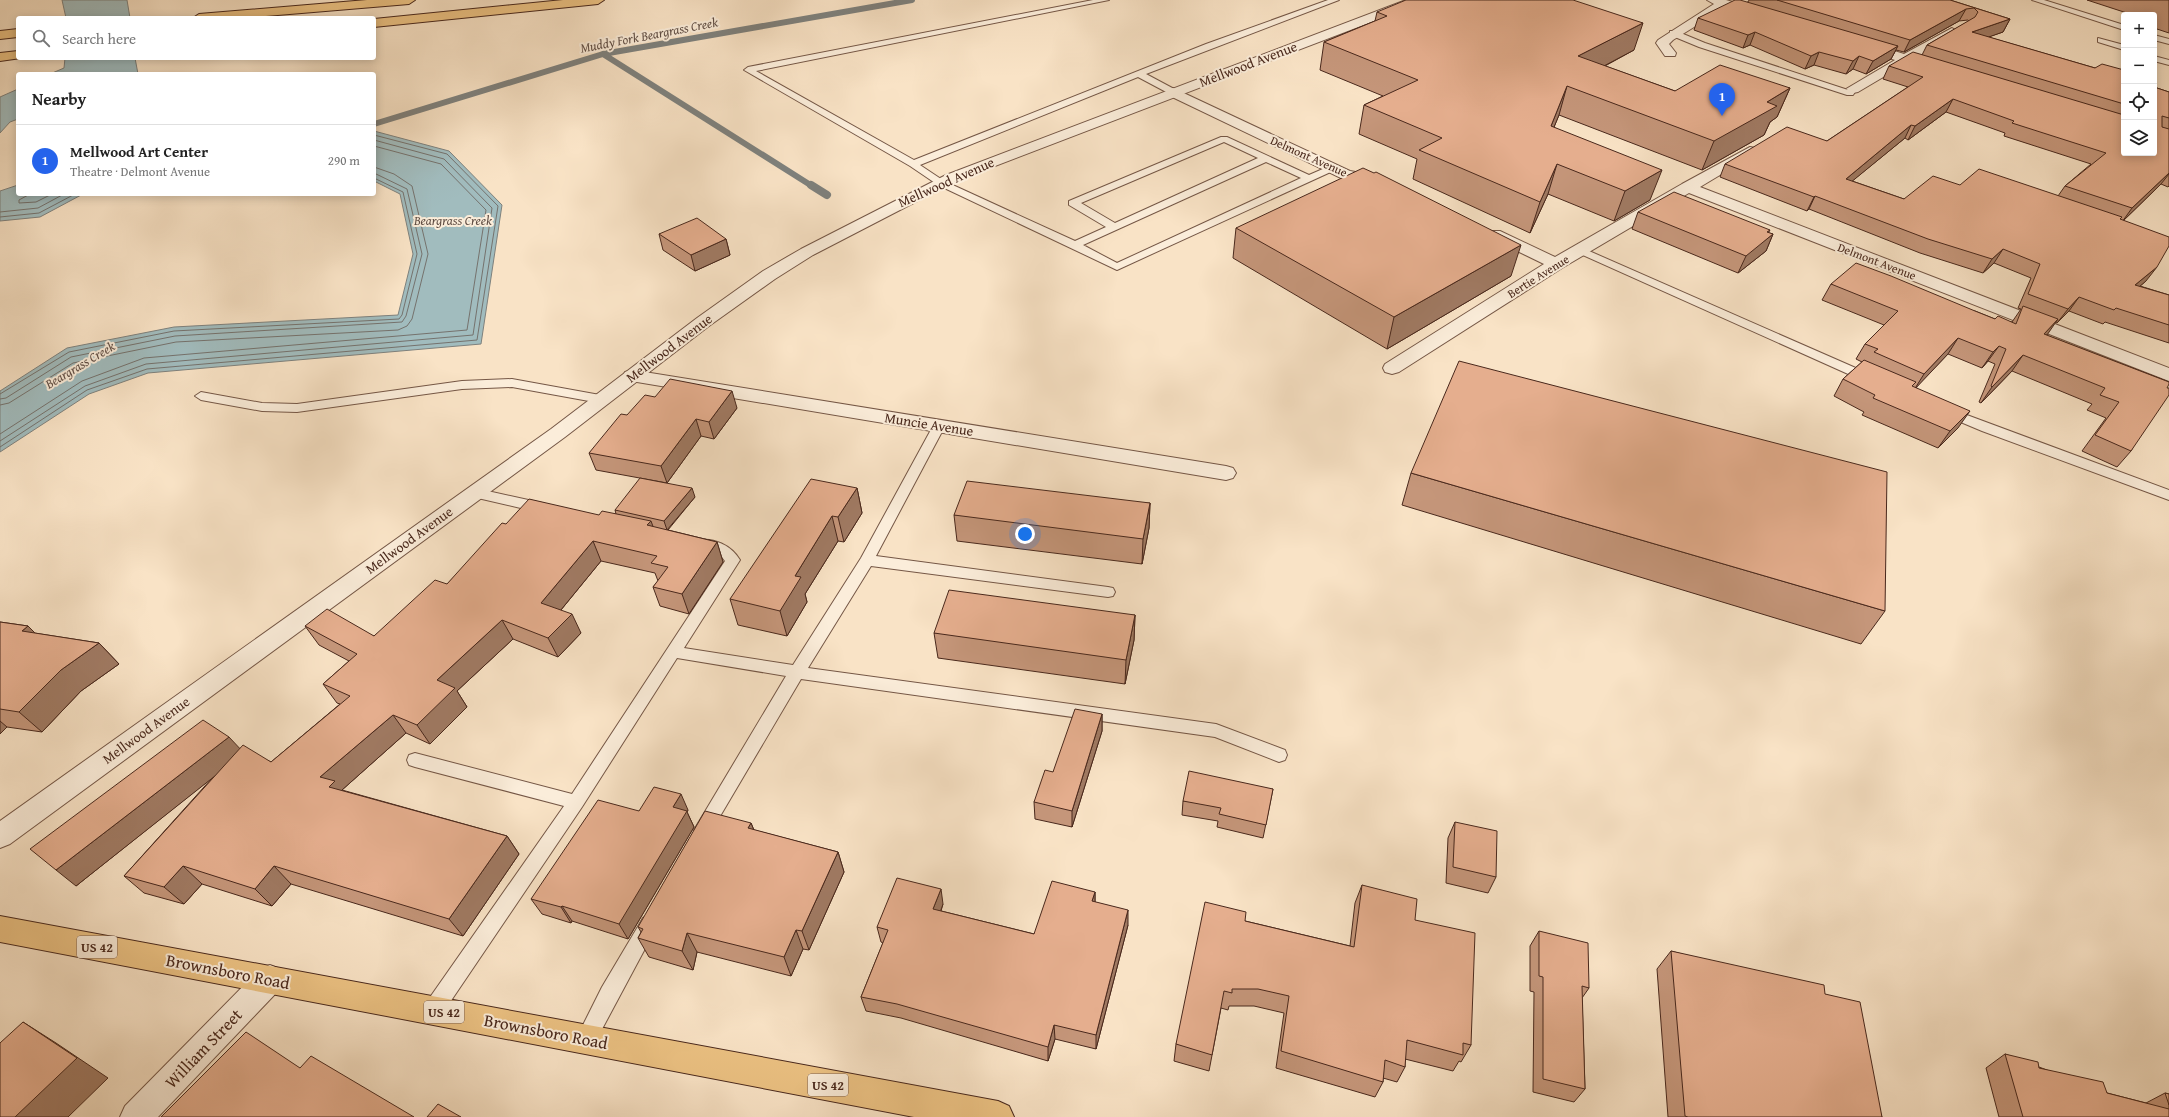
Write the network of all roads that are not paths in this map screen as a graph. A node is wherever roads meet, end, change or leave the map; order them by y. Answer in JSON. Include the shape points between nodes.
{"nodes":[{"id":1,"x":409,"y":0,"type":"edge"},
{"id":2,"x":598,"y":0,"type":"edge"},
{"id":3,"x":1105,"y":0,"type":"edge"},
{"id":4,"x":1335,"y":0,"type":"edge"},
{"id":5,"x":1417,"y":0,"type":"edge"},
{"id":6,"x":2036,"y":0,"type":"edge"},
{"id":7,"x":1718,"y":2,"type":"edge"},
{"id":8,"x":220,"y":16,"type":"edge"},
{"id":9,"x":1768,"y":17,"type":"edge"},
{"id":10,"x":376,"y":23,"type":"edge"},
{"id":11,"x":1964,"y":25,"type":"edge"},
{"id":12,"x":2121,"y":27,"type":"edge"},
{"id":13,"x":16,"y":33,"type":"edge"},
{"id":14,"x":1673,"y":33,"type":"junction"},
{"id":15,"x":0,"y":35,"type":"edge"},
{"id":16,"x":2157,"y":38,"type":"edge"},
{"id":17,"x":2101,"y":40,"type":"dead end"},
{"id":18,"x":1852,"y":42,"type":"edge"},
{"id":19,"x":2169,"y":42,"type":"edge"},
{"id":20,"x":2121,"y":47,"type":"edge"},
{"id":21,"x":1670,"y":53,"type":"dead end"},
{"id":22,"x":16,"y":55,"type":"edge"},
{"id":23,"x":0,"y":57,"type":"edge"},
{"id":24,"x":1903,"y":58,"type":"junction"},
{"id":25,"x":2157,"y":59,"type":"edge"},
{"id":26,"x":2169,"y":63,"type":"edge"},
{"id":27,"x":1944,"y":71,"type":"edge"},
{"id":28,"x":1139,"y":74,"type":"junction"},
{"id":29,"x":1853,"y":89,"type":"joint"},
{"id":30,"x":1173,"y":92,"type":"junction"},
{"id":31,"x":1762,"y":144,"type":"edge"},
{"id":32,"x":1266,"y":158,"type":"junction"},
{"id":33,"x":913,"y":164,"type":"junction"},
{"id":34,"x":1332,"y":168,"type":"junction"},
{"id":35,"x":1308,"y":178,"type":"junction"},
{"id":36,"x":941,"y":183,"type":"junction"},
{"id":37,"x":1395,"y":187,"type":"edge"},
{"id":38,"x":1687,"y":187,"type":"junction"},
{"id":39,"x":1114,"y":227,"type":"junction"},
{"id":40,"x":1479,"y":227,"type":"edge"},
{"id":41,"x":1075,"y":245,"type":"junction"},
{"id":42,"x":1580,"y":250,"type":"junction"},
{"id":43,"x":1556,"y":264,"type":"junction"},
{"id":44,"x":1392,"y":368,"type":"dead end"},
{"id":45,"x":2169,"y":375,"type":"edge"},
{"id":46,"x":632,"y":376,"type":"junction"},
{"id":47,"x":1880,"y":382,"type":"edge"},
{"id":48,"x":201,"y":396,"type":"dead end"},
{"id":49,"x":600,"y":399,"type":"junction"},
{"id":50,"x":1936,"y":407,"type":"edge"},
{"id":51,"x":939,"y":426,"type":"junction"},
{"id":52,"x":1226,"y":473,"type":"dead end"},
{"id":53,"x":474,"y":493,"type":"junction"},
{"id":54,"x":2169,"y":495,"type":"edge"},
{"id":55,"x":558,"y":512,"type":"edge"},
{"id":56,"x":690,"y":541,"type":"edge"},
{"id":57,"x":867,"y":560,"type":"junction"},
{"id":58,"x":1108,"y":592,"type":"dead end"},
{"id":59,"x":674,"y":652,"type":"junction"},
{"id":60,"x":797,"y":672,"type":"junction"},
{"id":61,"x":1279,"y":755,"type":"dead end"},
{"id":62,"x":415,"y":760,"type":"dead end"},
{"id":63,"x":576,"y":802,"type":"junction"},
{"id":64,"x":0,"y":836,"type":"edge"},
{"id":65,"x":694,"y":845,"type":"edge"},
{"id":66,"x":656,"y":912,"type":"edge"},
{"id":67,"x":0,"y":929,"type":"edge"},
{"id":68,"x":270,"y":979,"type":"junction"},
{"id":69,"x":433,"y":1010,"type":"junction"},
{"id":70,"x":586,"y":1039,"type":"junction"},
{"id":71,"x":961,"y":1114,"type":"edge"},
{"id":72,"x":136,"y":1117,"type":"edge"},
{"id":73,"x":998,"y":1117,"type":"edge"}],
"edges":[{"from":1,"to":8,"type":"main road"},
{"from":2,"to":10,"type":"main road"},
{"from":3,"to":33,"type":"lane","via":[[748,70]]},
{"from":4,"to":28,"type":"lane"},
{"from":5,"to":30,"type":"street","name":"Mellwood Avenue"},
{"from":6,"to":12,"type":"lane"},
{"from":7,"to":9,"type":"street"},
{"from":7,"to":14,"type":"street","via":[[1698,20]]},
{"from":11,"to":24,"type":"street"},
{"from":13,"to":15,"type":"main road"},
{"from":14,"to":21,"type":"street","via":[[1662,43]]},
{"from":14,"to":29,"type":"lane","via":[[1702,45],[1850,93]]},
{"from":16,"to":19,"type":"lane"},
{"from":17,"to":20,"type":"lane"},
{"from":18,"to":24,"type":"street"},
{"from":22,"to":23,"type":"main road"},
{"from":24,"to":27,"type":"street"},
{"from":24,"to":29,"type":"street"},
{"from":25,"to":26,"type":"lane"},
{"from":28,"to":30,"type":"lane"},
{"from":28,"to":33,"type":"lane"},
{"from":30,"to":34,"type":"street","name":"Delmont Avenue"},
{"from":30,"to":36,"type":"street","name":"Mellwood Avenue"},
{"from":31,"to":38,"type":"street"},
{"from":32,"to":35,"type":"lane"},
{"from":32,"to":39,"type":"lane"},
{"from":32,"to":39,"type":"lane","via":[[1224,139],[1073,203]]},
{"from":33,"to":36,"type":"lane"},
{"from":34,"to":35,"type":"lane"},
{"from":34,"to":37,"type":"street","name":"Delmont Avenue","via":[[1346,174],[1381,180]]},
{"from":35,"to":41,"type":"lane","via":[[1117,267]]},
{"from":36,"to":41,"type":"lane"},
{"from":36,"to":46,"type":"street","name":"Mellwood Avenue","via":[[807,252],[769,275]]},
{"from":38,"to":42,"type":"street","name":"Bertie Avenue"},
{"from":38,"to":45,"type":"street","name":"Delmont Avenue"},
{"from":39,"to":41,"type":"lane"},
{"from":40,"to":43,"type":"street"},
{"from":42,"to":43,"type":"street","name":"Bertie Avenue"},
{"from":42,"to":47,"type":"lane"},
{"from":43,"to":44,"type":"street","name":"Bertie Avenue"},
{"from":46,"to":49,"type":"street","name":"Mellwood Avenue"},
{"from":46,"to":51,"type":"street","name":"Muncie Avenue"},
{"from":48,"to":49,"type":"lane","via":[[262,408],[297,408],[462,385],[512,382]]},
{"from":49,"to":53,"type":"street","name":"Mellwood Avenue","via":[[558,433]]},
{"from":50,"to":54,"type":"lane"},
{"from":51,"to":52,"type":"street","name":"Muncie Avenue"},
{"from":51,"to":57,"type":"lane"},
{"from":53,"to":55,"type":"lane"},
{"from":53,"to":64,"type":"street","name":"Mellwood Avenue"},
{"from":56,"to":59,"type":"lane","via":[[722,548],[733,560]]},
{"from":57,"to":58,"type":"lane"},
{"from":57,"to":60,"type":"lane"},
{"from":59,"to":60,"type":"lane"},
{"from":59,"to":63,"type":"lane"},
{"from":60,"to":61,"type":"lane","via":[[1216,731]]},
{"from":60,"to":65,"type":"lane"},
{"from":62,"to":63,"type":"lane"},
{"from":63,"to":69,"type":"lane"},
{"from":66,"to":70,"type":"lane"},
{"from":67,"to":68,"type":"main road","name":"Brownsboro Road","number":"US 42"},
{"from":68,"to":69,"type":"main road","name":"Brownsboro Road","number":"US 42"},
{"from":68,"to":72,"type":"street","name":"William Street"},
{"from":69,"to":70,"type":"main road","name":"Brownsboro Road","number":"US 42"},
{"from":70,"to":71,"type":"main road","name":"Brownsboro Road","number":"US 42"},
{"from":71,"to":73,"type":"main road","name":"Brownsboro Road","number":"US 42"}]}
